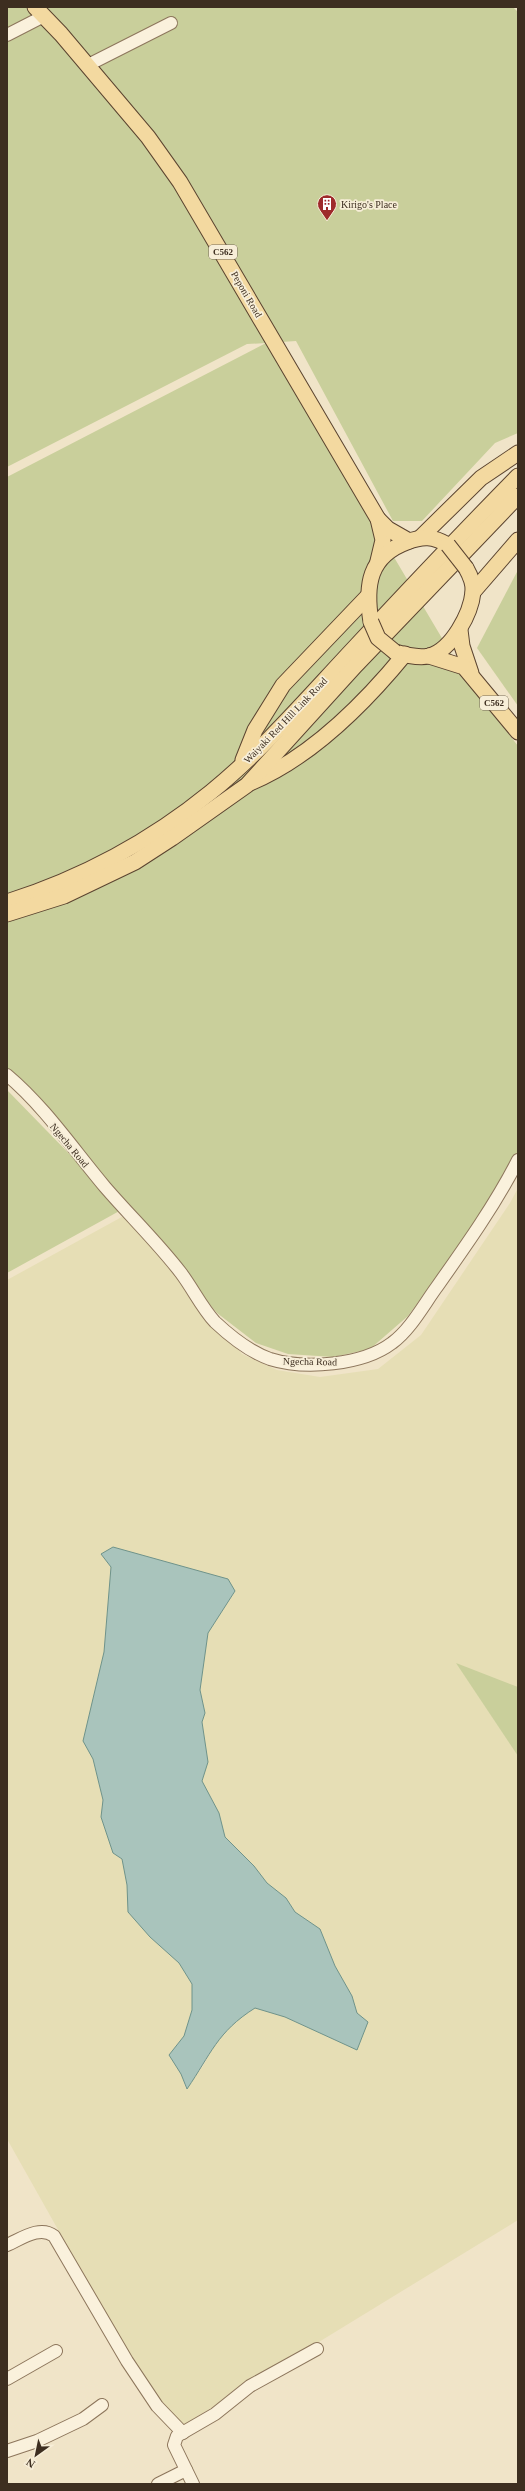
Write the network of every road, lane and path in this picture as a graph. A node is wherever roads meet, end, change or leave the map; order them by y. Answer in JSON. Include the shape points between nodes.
{"nodes":[{"id":1,"x":40,"y":12,"type":"edge"},
{"id":2,"x":171,"y":23,"type":"dead end"},
{"id":3,"x":7,"y":35,"type":"edge"},
{"id":4,"x":88,"y":65,"type":"junction"},
{"id":5,"x":518,"y":453,"type":"edge"},
{"id":6,"x":518,"y":476,"type":"edge"},
{"id":7,"x":518,"y":496,"type":"edge"},
{"id":8,"x":378,"y":519,"type":"junction"},
{"id":9,"x":415,"y":539,"type":"junction"},
{"id":10,"x":518,"y":540,"type":"edge"},
{"id":11,"x":378,"y":561,"type":"junction"},
{"id":12,"x":474,"y":592,"type":"junction"},
{"id":13,"x":368,"y":596,"type":"junction"},
{"id":14,"x":460,"y":630,"type":"junction"},
{"id":15,"x":400,"y":653,"type":"junction"},
{"id":16,"x":429,"y":656,"type":"junction"},
{"id":17,"x":471,"y":674,"type":"junction"},
{"id":18,"x":518,"y":732,"type":"edge"},
{"id":19,"x":240,"y":766,"type":"junction"},
{"id":20,"x":247,"y":785,"type":"junction"},
{"id":21,"x":7,"y":902,"type":"edge"},
{"id":22,"x":7,"y":914,"type":"edge"},
{"id":23,"x":7,"y":1075,"type":"edge"},
{"id":24,"x":518,"y":1160,"type":"edge"},
{"id":25,"x":7,"y":2245,"type":"edge"},
{"id":26,"x":317,"y":2350,"type":"dead end"},
{"id":27,"x":56,"y":2351,"type":"dead end"},
{"id":28,"x":7,"y":2379,"type":"edge"},
{"id":29,"x":102,"y":2405,"type":"dead end"},
{"id":30,"x":183,"y":2433,"type":"junction"},
{"id":31,"x":7,"y":2451,"type":"edge"},
{"id":32,"x":186,"y":2470,"type":"junction"},
{"id":33,"x":158,"y":2484,"type":"edge"},
{"id":34,"x":193,"y":2484,"type":"edge"}],
"edges":[{"from":1,"to":3,"type":"street"},
{"from":1,"to":4,"type":"main road","name":"Peponi Road","number":"C562"},
{"from":2,"to":4,"type":"street"},
{"from":4,"to":8,"type":"main road","name":"Peponi Road","number":"C562","via":[[148,137],[200,213]]},
{"from":5,"to":9,"type":"main road","via":[[481,478]]},
{"from":6,"to":19,"type":"main road","name":"Waiyaki Red Hill Link Road"},
{"from":7,"to":20,"type":"main road","name":"Waiyaki Red Hill Link Road","via":[[356,665]]},
{"from":8,"to":9,"type":"main road","name":"Peponi Road","number":"C562","via":[[388,529]]},
{"from":8,"to":11,"type":"main road","name":"Peponi Road","number":"C562","via":[[383,540]]},
{"from":9,"to":11,"type":"main road","via":[[392,549]]},
{"from":9,"to":12,"type":"main road","bridge":true,"via":[[433,537],[448,545],[466,568]]},
{"from":10,"to":12,"type":"main road"},
{"from":11,"to":13,"type":"main road","via":[[370,579]]},
{"from":12,"to":14,"type":"main road"},
{"from":13,"to":15,"type":"main road","bridge":true,"via":[[371,622],[378,638]]},
{"from":13,"to":19,"type":"main road","via":[[283,685],[255,730]]},
{"from":14,"to":16,"type":"main road","via":[[446,645]]},
{"from":14,"to":17,"type":"main road","number":"C562"},
{"from":15,"to":16,"type":"main road"},
{"from":15,"to":20,"type":"main road","via":[[337,725],[278,770]]},
{"from":16,"to":17,"type":"main road","number":"C562","via":[[455,662],[464,666]]},
{"from":17,"to":18,"type":"main road","number":"C562"},
{"from":19,"to":21,"type":"main road","name":"Waiyaki Red Hill Link Road","via":[[182,814],[94,868]]},
{"from":20,"to":22,"type":"main road","name":"Waiyaki Red Hill Link Road","via":[[135,862],[64,896]]},
{"from":23,"to":24,"type":"street","name":"Ngecha Road","via":[[35,1102],[181,1273],[214,1320],[254,1352],[284,1362],[330,1363],[356,1360],[376,1353],[394,1342],[416,1317],[454,1262],[496,1199]]},
{"from":25,"to":30,"type":"street","via":[[41,2231],[54,2236],[127,2361],[157,2406]]},
{"from":26,"to":30,"type":"street","via":[[257,2382],[215,2414]]},
{"from":27,"to":28,"type":"street"},
{"from":29,"to":31,"type":"street","via":[[83,2419],[37,2441]]},
{"from":30,"to":32,"type":"street","via":[[177,2436],[174,2445]]},
{"from":32,"to":33,"type":"street"},
{"from":32,"to":34,"type":"street"}]}
